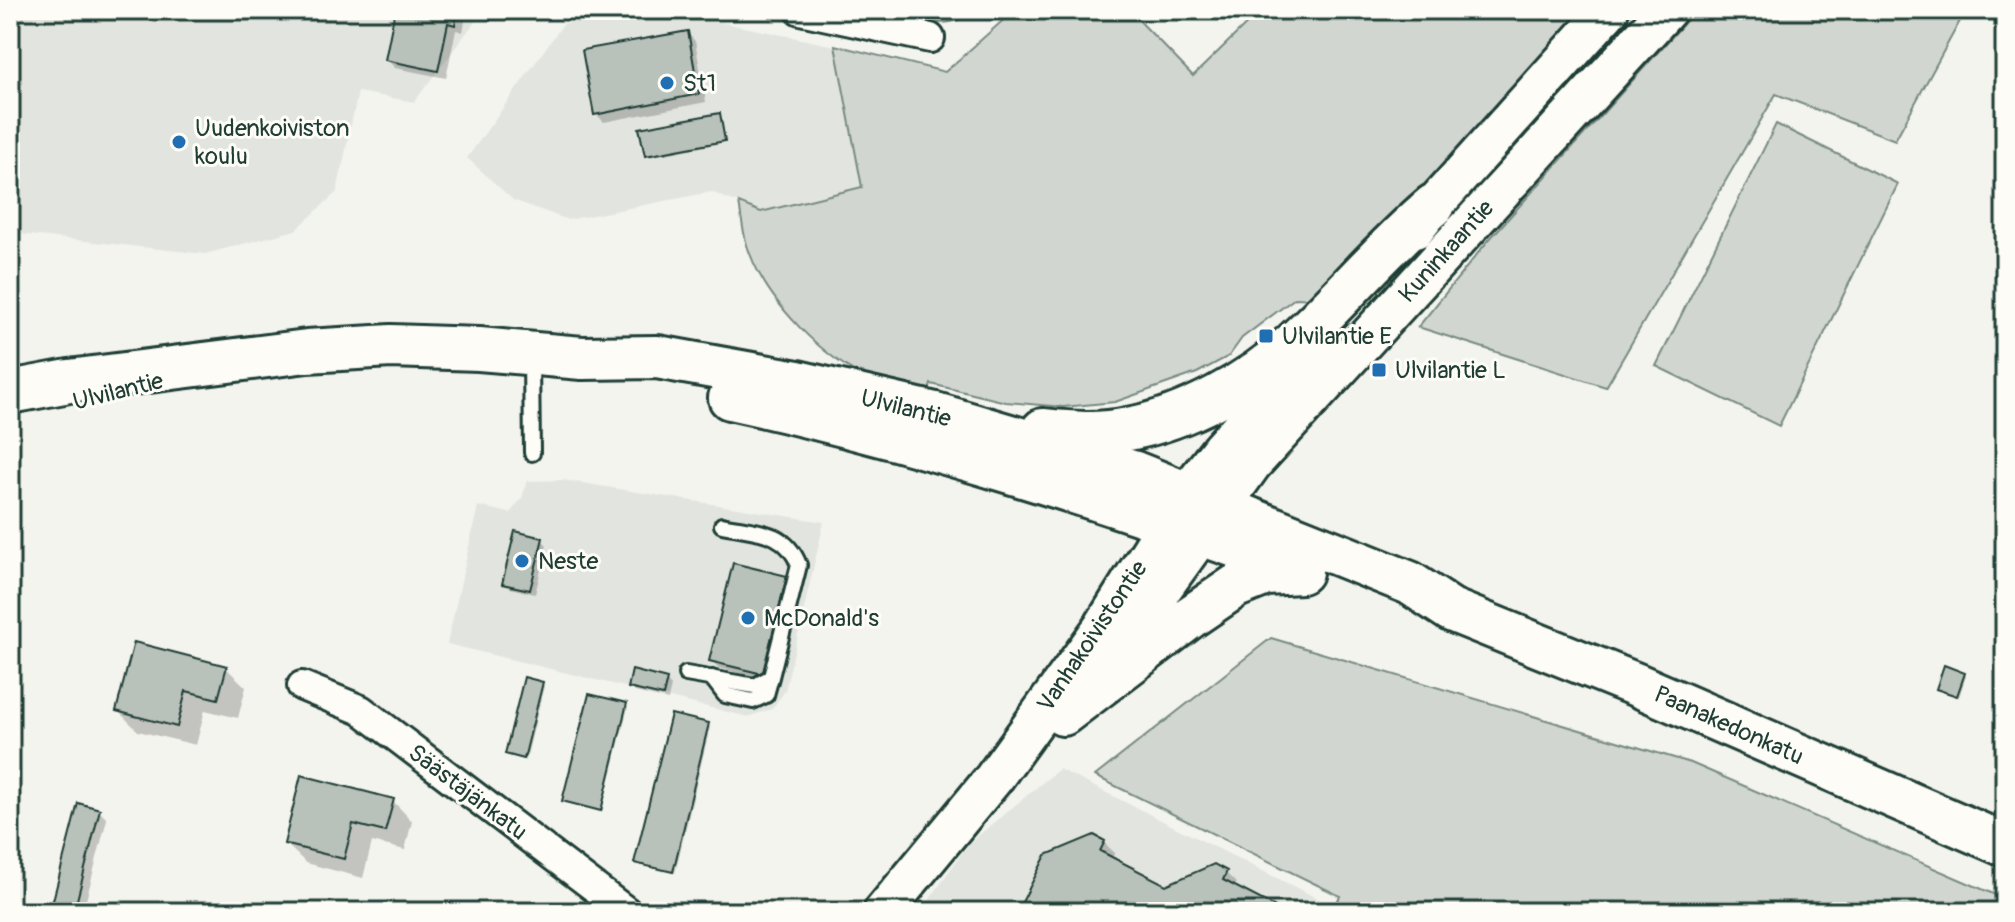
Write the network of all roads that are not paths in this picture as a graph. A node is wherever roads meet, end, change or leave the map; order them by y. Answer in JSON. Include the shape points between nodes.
{"nodes":[{"id":1,"x":800,"y":10,"type":"edge"},
{"id":2,"x":1609,"y":10,"type":"edge"},
{"id":3,"x":1667,"y":10,"type":"edge"},
{"id":4,"x":930,"y":38,"type":"dead end"},
{"id":5,"x":1433,"y":206,"type":"junction"},
{"id":6,"x":530,"y":354,"type":"junction"},
{"id":7,"x":582,"y":358,"type":"junction"},
{"id":8,"x":225,"y":363,"type":"junction"},
{"id":9,"x":10,"y":392,"type":"edge"},
{"id":10,"x":935,"y":414,"type":"junction"},
{"id":11,"x":10,"y":416,"type":"edge"},
{"id":12,"x":532,"y":453,"type":"dead end"},
{"id":13,"x":1194,"y":514,"type":"junction"},
{"id":14,"x":722,"y":525,"type":"dead end"},
{"id":15,"x":1306,"y":571,"type":"junction"},
{"id":16,"x":1451,"y":610,"type":"junction"},
{"id":17,"x":686,"y":674,"type":"dead end"},
{"id":18,"x":302,"y":686,"type":"dead end"},
{"id":19,"x":1063,"y":714,"type":"junction"},
{"id":20,"x":994,"y":778,"type":"junction"},
{"id":21,"x":2005,"y":845,"type":"edge"},
{"id":22,"x":627,"y":912,"type":"edge"},
{"id":23,"x":883,"y":912,"type":"edge"}],
"edges":[{"from":1,"to":4,"type":"street"},
{"from":2,"to":5,"type":"main road","name":"Kuninkaantie"},
{"from":3,"to":13,"type":"main road","name":"Kuninkaantie","via":[[1252,464]]},
{"from":5,"to":10,"type":"main road","via":[[1292,345],[1255,374],[1195,406],[1128,429],[1084,434]]},
{"from":5,"to":13,"type":"main road","name":"Kuninkaantie","via":[[1221,449]]},
{"from":6,"to":7,"type":"main road","name":"Ulvilantie"},
{"from":6,"to":8,"type":"main road","name":"Ulvilantie","via":[[391,346]]},
{"from":6,"to":12,"type":"lane"},
{"from":7,"to":10,"type":"main road","name":"Ulvilantie","via":[[657,357]]},
{"from":7,"to":13,"type":"main road","name":"Ulvilantie","via":[[650,381],[799,413]]},
{"from":8,"to":9,"type":"main road","name":"Ulvilantie"},
{"from":8,"to":11,"type":"main road","name":"Ulvilantie"},
{"from":10,"to":13,"type":"main road","name":"Ulvilantie","via":[[1135,473]]},
{"from":13,"to":15,"type":"main road","name":"Paanakedonkatu"},
{"from":13,"to":16,"type":"main road","name":"Paanakedonkatu","via":[[1410,583]]},
{"from":13,"to":19,"type":"main road","name":"Vanhakoivistontie","via":[[1149,607]]},
{"from":13,"to":20,"type":"main road","name":"Vanhakoivistontie","via":[[1101,630]]},
{"from":14,"to":17,"type":"lane","via":[[773,535],[792,548],[799,565],[771,677],[755,686]]},
{"from":15,"to":16,"type":"main road","name":"Paanakedonkatu","via":[[1399,603]]},
{"from":15,"to":19,"type":"main road","via":[[1266,574],[1236,586]]},
{"from":16,"to":21,"type":"main road","name":"Paanakedonkatu"},
{"from":18,"to":22,"type":"street","name":"Säästäjänkatu","via":[[361,710]]},
{"from":19,"to":20,"type":"main road","name":"Vanhakoivistontie"},
{"from":20,"to":23,"type":"main road","name":"Vanhakoivistontie"}]}
